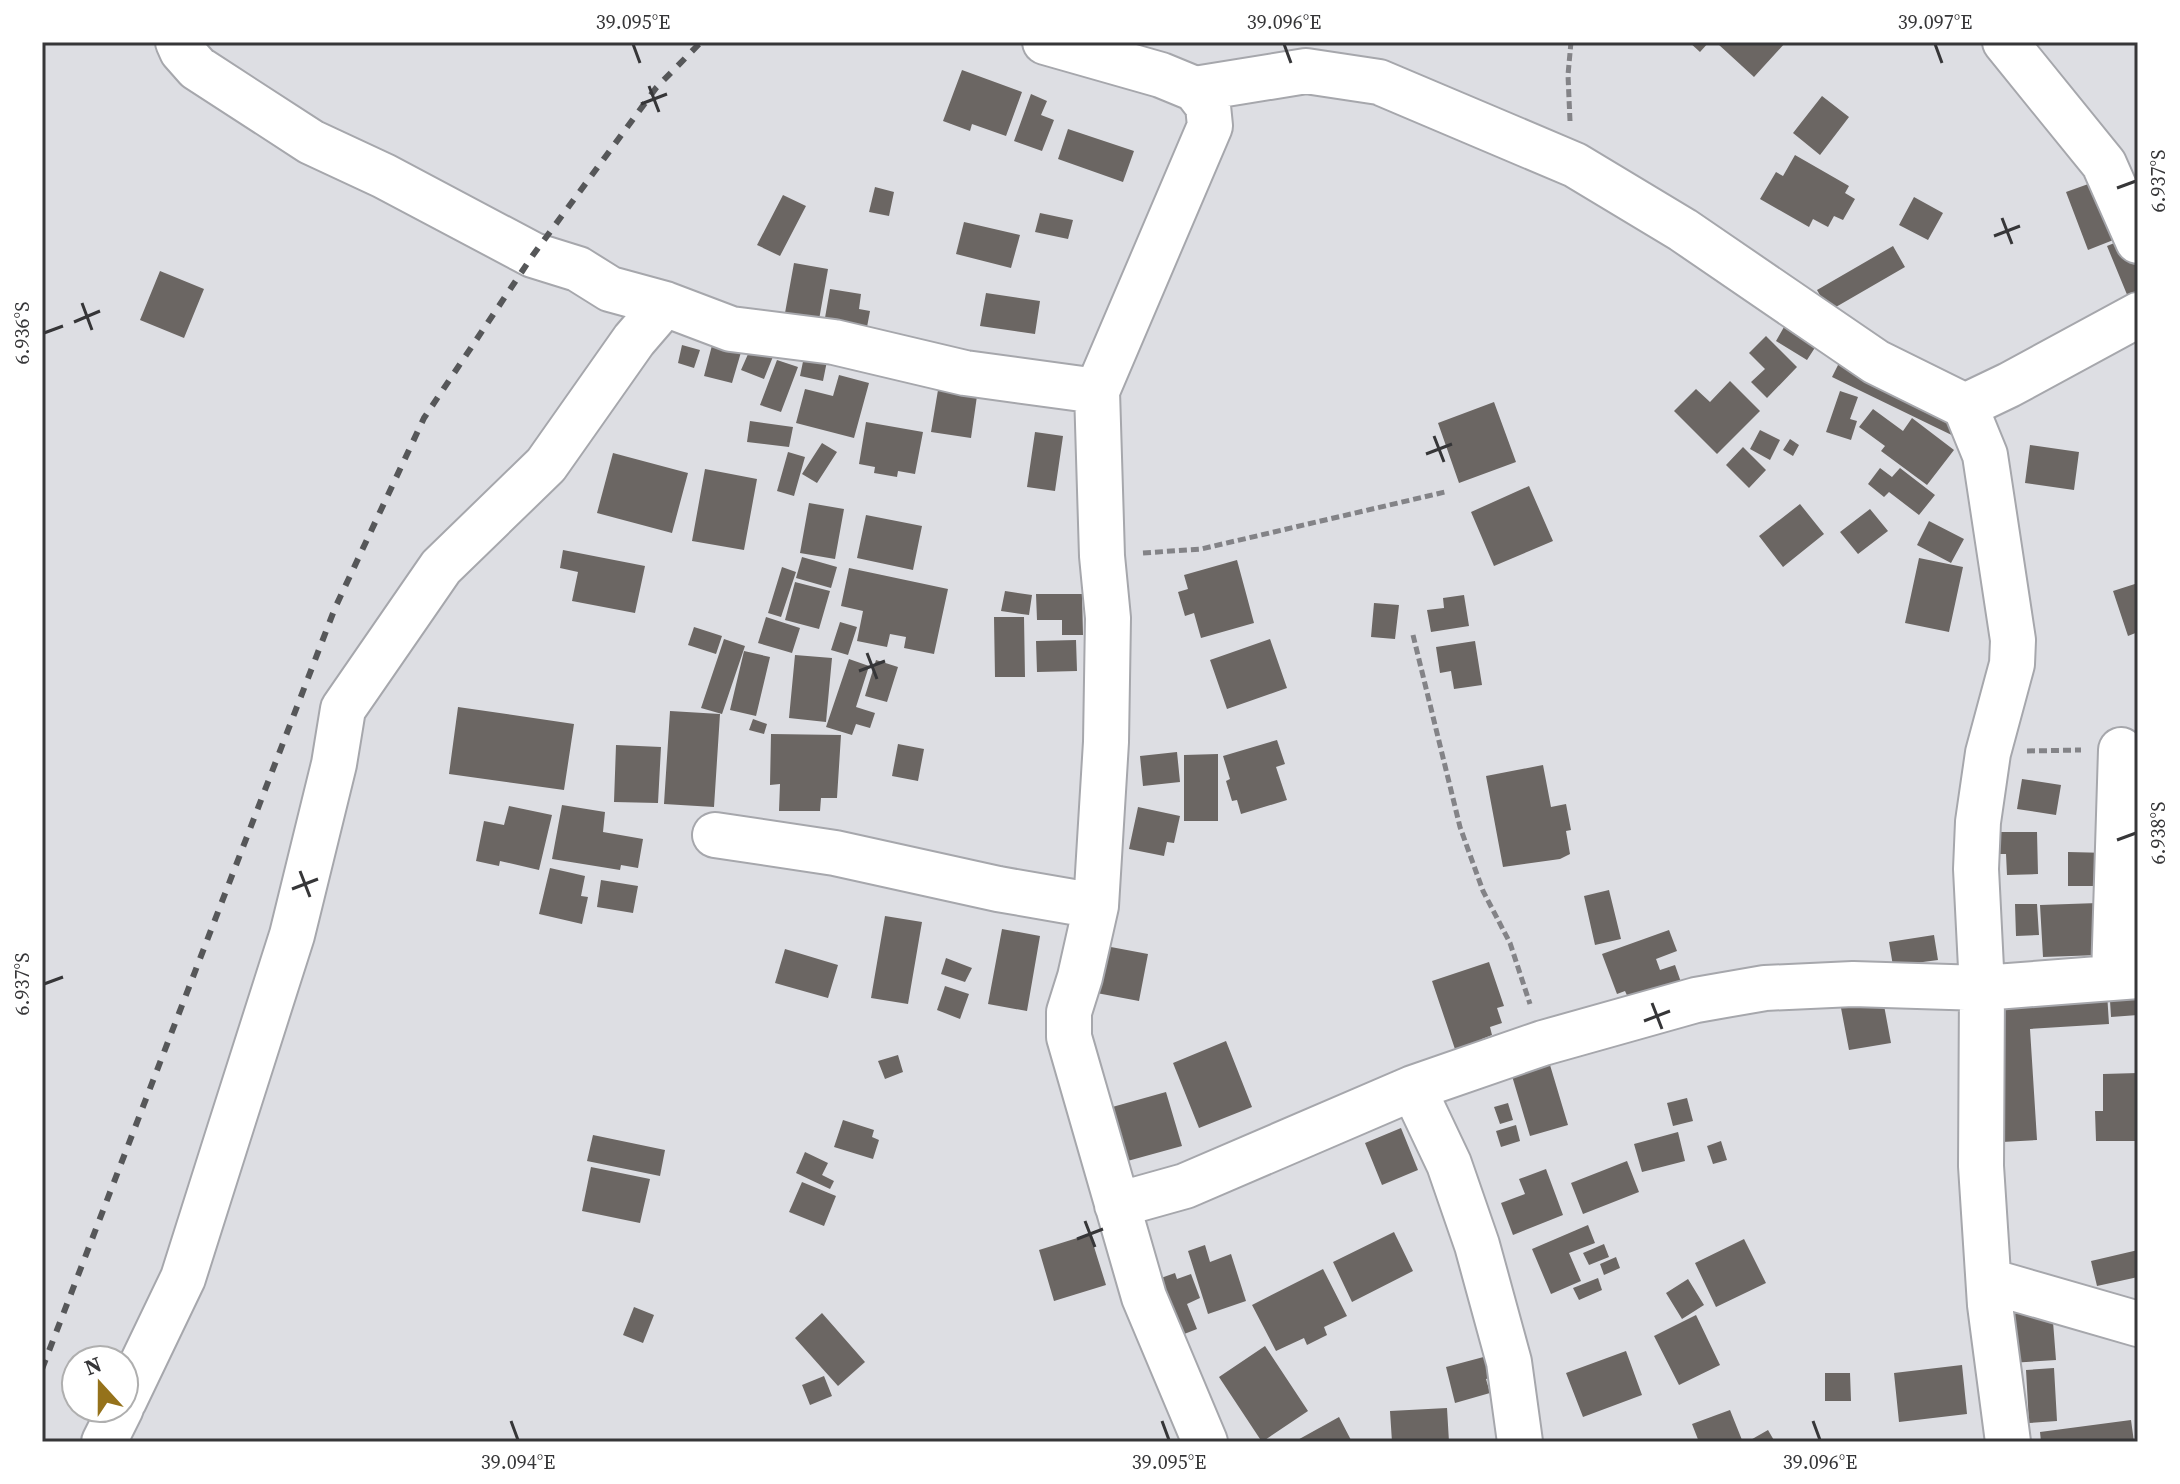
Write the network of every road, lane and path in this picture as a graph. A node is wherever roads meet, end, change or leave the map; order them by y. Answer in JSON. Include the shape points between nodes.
{"nodes":[{"id":1,"x":178,"y":42,"type":"edge"},
{"id":2,"x":1045,"y":42,"type":"edge"},
{"id":3,"x":1571,"y":42,"type":"edge"},
{"id":4,"x":2005,"y":42,"type":"edge"},
{"id":5,"x":1195,"y":89,"type":"junction"},
{"id":6,"x":1575,"y":165,"type":"junction"},
{"id":7,"x":2138,"y":241,"type":"edge"},
{"id":8,"x":665,"y":304,"type":"junction"},
{"id":9,"x":2138,"y":315,"type":"edge"},
{"id":10,"x":1097,"y":391,"type":"junction"},
{"id":11,"x":1965,"y":406,"type":"junction"},
{"id":12,"x":1445,"y":492,"type":"dead end"},
{"id":13,"x":1102,"y":556,"type":"junction"},
{"id":14,"x":1413,"y":635,"type":"dead end"},
{"id":15,"x":2121,"y":750,"type":"joint"},
{"id":16,"x":1988,"y":753,"type":"junction"},
{"id":17,"x":715,"y":835,"type":"dead end"},
{"id":18,"x":1096,"y":906,"type":"junction"},
{"id":19,"x":2126,"y":977,"type":"edge"},
{"id":20,"x":1982,"y":988,"type":"junction"},
{"id":21,"x":1543,"y":1043,"type":"junction"},
{"id":22,"x":1413,"y":1088,"type":"junction"},
{"id":23,"x":1117,"y":1205,"type":"junction"},
{"id":24,"x":1989,"y":1281,"type":"junction"},
{"id":25,"x":2138,"y":1324,"type":"edge"},
{"id":26,"x":140,"y":1368,"type":"edge"},
{"id":27,"x":113,"y":1424,"type":"edge"},
{"id":28,"x":104,"y":1442,"type":"edge"},
{"id":29,"x":1205,"y":1442,"type":"edge"},
{"id":30,"x":1520,"y":1442,"type":"edge"},
{"id":31,"x":2008,"y":1442,"type":"edge"}],
"edges":[{"from":1,"to":8,"type":"street","via":[[197,68],[311,142],[533,255],[578,269],[610,289]]},
{"from":2,"to":5,"type":"street"},
{"from":3,"to":6,"type":"path","via":[[1568,75]]},
{"from":4,"to":7,"type":"street","via":[[2104,164]]},
{"from":5,"to":6,"type":"street","via":[[1306,71],[1379,82]]},
{"from":5,"to":10,"type":"street","via":[[1208,106],[1210,126]]},
{"from":6,"to":11,"type":"street","via":[[1683,230],[1876,362]]},
{"from":8,"to":10,"type":"street","via":[[731,329],[834,342],[965,373]]},
{"from":8,"to":26,"type":"street","via":[[546,465],[441,567],[343,709],[292,935],[183,1278]]},
{"from":9,"to":11,"type":"street"},
{"from":10,"to":13,"type":"street"},
{"from":11,"to":16,"type":"street","via":[[1985,455],[2013,640],[2012,664]]},
{"from":12,"to":13,"type":"path","via":[[1201,549]]},
{"from":13,"to":18,"type":"street","via":[[1108,618],[1106,742]]},
{"from":14,"to":21,"type":"path","via":[[1460,827],[1483,891],[1510,943]]},
{"from":15,"to":16,"type":"path"},
{"from":15,"to":19,"type":"street"},
{"from":16,"to":20,"type":"street","via":[[1976,869]]},
{"from":17,"to":18,"type":"street","via":[[835,853]]},
{"from":18,"to":23,"type":"street","via":[[1068,1025]]},
{"from":19,"to":20,"type":"street"},
{"from":20,"to":21,"type":"street","via":[[1765,988],[1696,1000]]},
{"from":20,"to":24,"type":"street","via":[[1981,1166]]},
{"from":21,"to":22,"type":"street"},
{"from":22,"to":23,"type":"street","via":[[1185,1186]]},
{"from":22,"to":30,"type":"street","via":[[1449,1164],[1477,1245],[1509,1362]]},
{"from":23,"to":29,"type":"street","via":[[1144,1297]]},
{"from":24,"to":25,"type":"street"},
{"from":24,"to":31,"type":"street"},
{"from":27,"to":28,"type":"street"}]}
